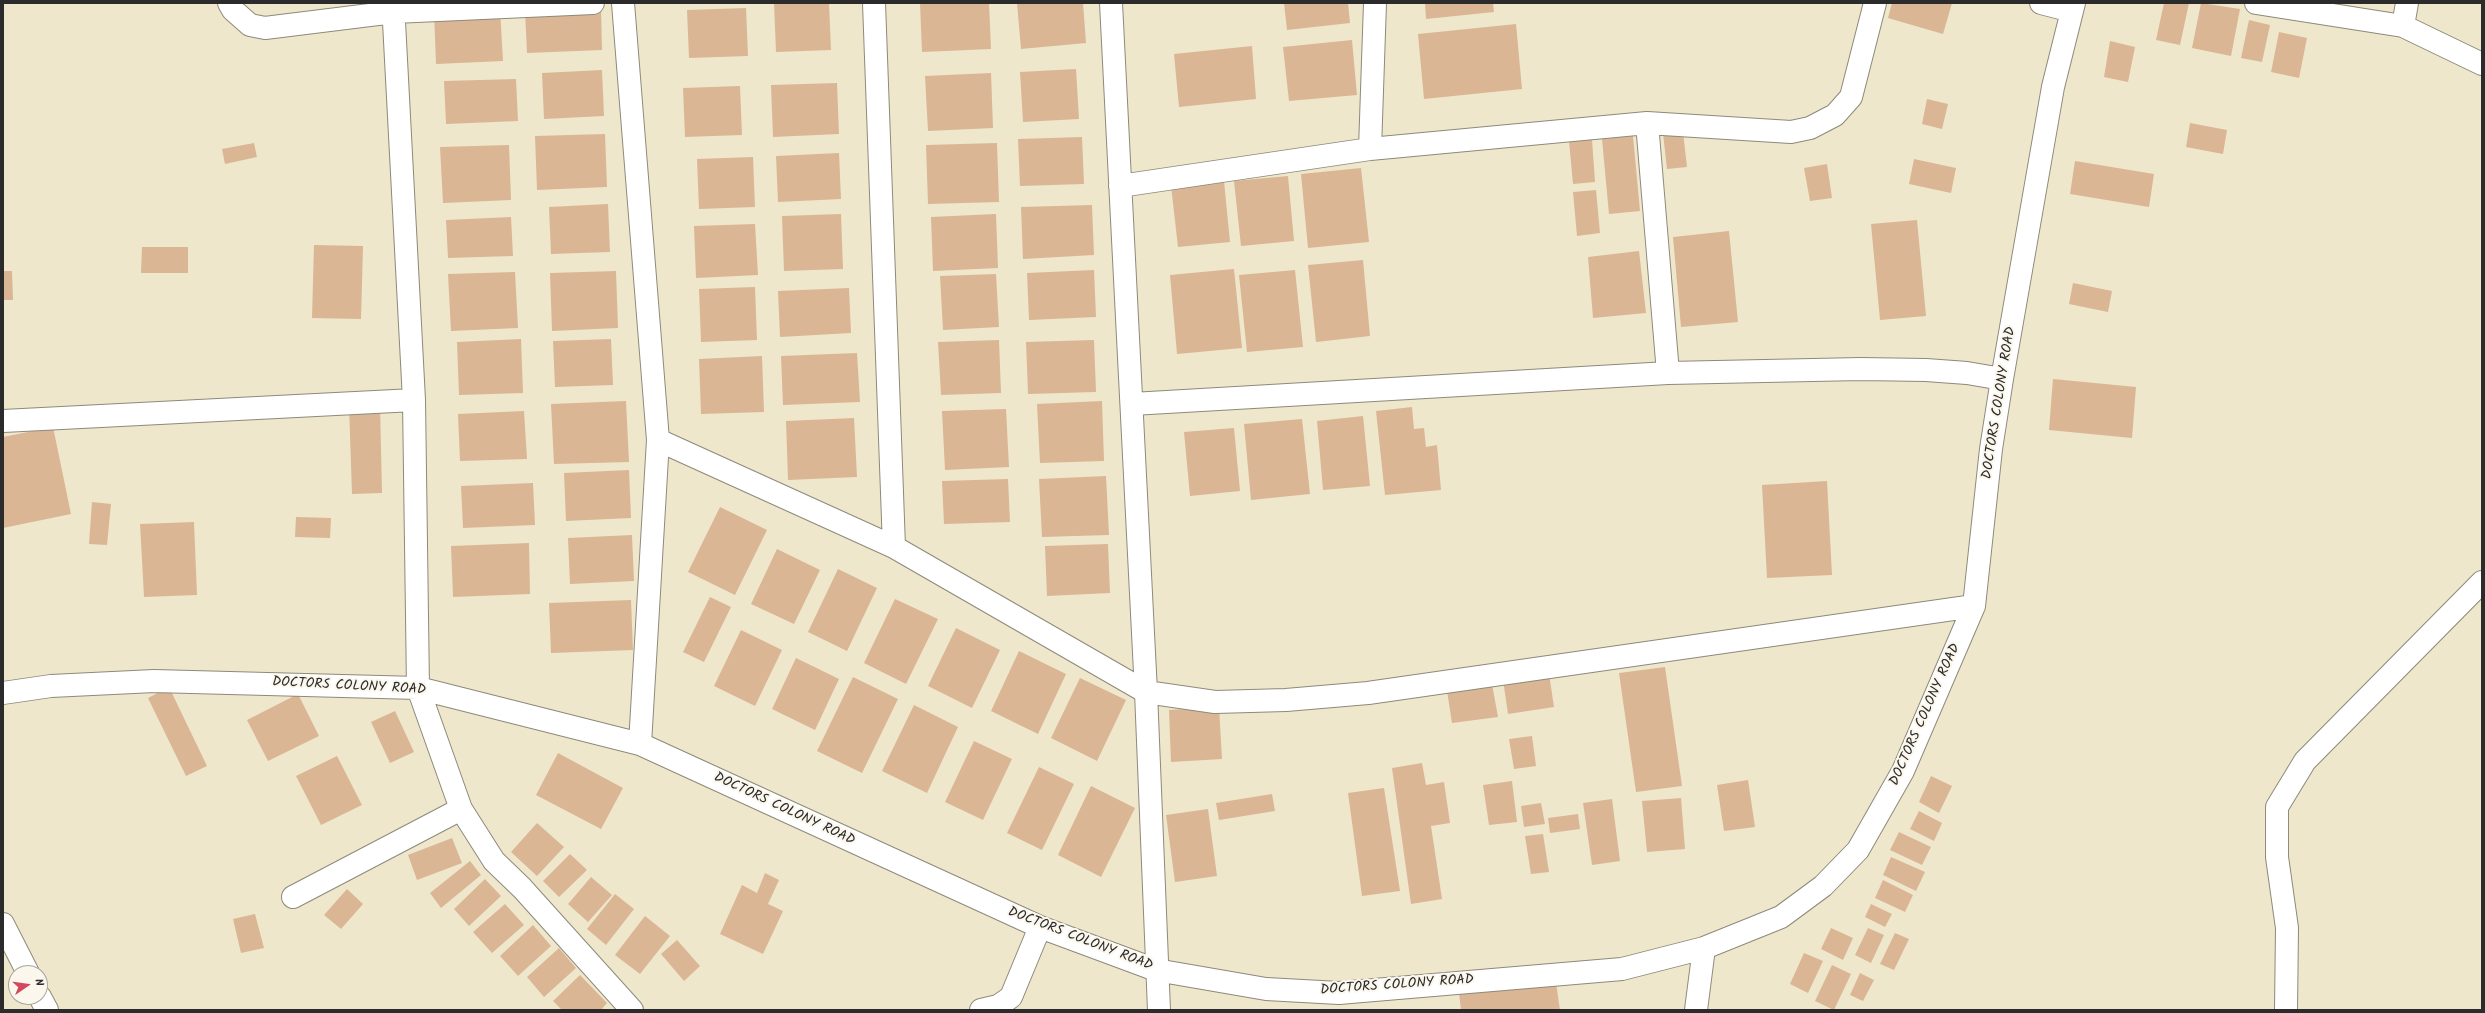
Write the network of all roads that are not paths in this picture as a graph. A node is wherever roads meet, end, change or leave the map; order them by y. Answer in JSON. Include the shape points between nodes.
{"nodes":[{"id":1,"x":229,"y":3,"type":"edge"},
{"id":2,"x":593,"y":3,"type":"edge"},
{"id":3,"x":623,"y":3,"type":"edge"},
{"id":4,"x":874,"y":3,"type":"edge"},
{"id":5,"x":1110,"y":3,"type":"edge"},
{"id":6,"x":1375,"y":3,"type":"edge"},
{"id":7,"x":1875,"y":3,"type":"edge"},
{"id":8,"x":2041,"y":3,"type":"edge"},
{"id":9,"x":2256,"y":3,"type":"edge"},
{"id":10,"x":2407,"y":3,"type":"edge"},
{"id":11,"x":2073,"y":7,"type":"edge"},
{"id":12,"x":394,"y":8,"type":"edge"},
{"id":13,"x":2402,"y":26,"type":"junction"},
{"id":14,"x":2482,"y":64,"type":"edge"},
{"id":15,"x":1647,"y":123,"type":"junction"},
{"id":16,"x":1370,"y":149,"type":"junction"},
{"id":17,"x":1120,"y":186,"type":"junction"},
{"id":18,"x":1668,"y":373,"type":"junction"},
{"id":19,"x":2002,"y":379,"type":"junction"},
{"id":20,"x":414,"y":400,"type":"junction"},
{"id":21,"x":1132,"y":404,"type":"junction"},
{"id":22,"x":3,"y":421,"type":"edge"},
{"id":23,"x":658,"y":440,"type":"junction"},
{"id":24,"x":894,"y":547,"type":"junction"},
{"id":25,"x":2482,"y":582,"type":"edge"},
{"id":26,"x":1974,"y":606,"type":"junction"},
{"id":27,"x":418,"y":688,"type":"junction"},
{"id":28,"x":1146,"y":692,"type":"junction"},
{"id":29,"x":3,"y":693,"type":"edge"},
{"id":30,"x":640,"y":744,"type":"junction"},
{"id":31,"x":460,"y":809,"type":"junction"},
{"id":32,"x":293,"y":897,"type":"dead end"},
{"id":33,"x":3,"y":924,"type":"edge"},
{"id":34,"x":1040,"y":927,"type":"junction"},
{"id":35,"x":1704,"y":948,"type":"junction"},
{"id":36,"x":24,"y":965,"type":"edge"},
{"id":37,"x":1156,"y":970,"type":"junction"},
{"id":38,"x":632,"y":1010,"type":"edge"},
{"id":39,"x":981,"y":1010,"type":"edge"},
{"id":40,"x":1159,"y":1010,"type":"edge"},
{"id":41,"x":1696,"y":1010,"type":"edge"},
{"id":42,"x":2286,"y":1010,"type":"edge"}],
"edges":[{"from":1,"to":12,"type":"street","via":[[250,25],[265,28]]},
{"from":2,"to":12,"type":"street"},
{"from":3,"to":23,"type":"street"},
{"from":4,"to":24,"type":"street"},
{"from":5,"to":17,"type":"street"},
{"from":6,"to":16,"type":"street"},
{"from":7,"to":15,"type":"street","via":[[1851,97],[1835,115],[1810,128],[1791,132]]},
{"from":8,"to":11,"type":"street"},
{"from":9,"to":13,"type":"street"},
{"from":10,"to":13,"type":"street"},
{"from":11,"to":19,"type":"street","name":"DOCTORS COLONY ROAD","via":[[2053,87]]},
{"from":12,"to":20,"type":"street"},
{"from":13,"to":14,"type":"street"},
{"from":15,"to":16,"type":"street"},
{"from":15,"to":18,"type":"street"},
{"from":16,"to":17,"type":"street"},
{"from":17,"to":21,"type":"street"},
{"from":18,"to":19,"type":"street","via":[[1926,370]]},
{"from":18,"to":21,"type":"street"},
{"from":19,"to":26,"type":"street","name":"DOCTORS COLONY ROAD","via":[[1991,450]]},
{"from":20,"to":22,"type":"street"},
{"from":20,"to":27,"type":"street"},
{"from":21,"to":28,"type":"street"},
{"from":23,"to":24,"type":"street"},
{"from":23,"to":30,"type":"street"},
{"from":24,"to":28,"type":"street"},
{"from":25,"to":42,"type":"street","via":[[2305,761],[2277,807],[2277,857],[2287,928]]},
{"from":26,"to":28,"type":"street","via":[[1368,693],[1286,700],[1215,702]]},
{"from":26,"to":35,"type":"street","name":"DOCTORS COLONY ROAD","via":[[1903,771],[1858,850],[1823,886],[1781,917]]},
{"from":27,"to":29,"type":"street","name":"DOCTORS COLONY ROAD","via":[[154,681],[51,686]]},
{"from":27,"to":30,"type":"street","name":"DOCTORS COLONY ROAD"},
{"from":27,"to":31,"type":"street"},
{"from":28,"to":37,"type":"street"},
{"from":30,"to":34,"type":"street","name":"DOCTORS COLONY ROAD"},
{"from":31,"to":32,"type":"street"},
{"from":31,"to":38,"type":"street","via":[[494,861],[522,888]]},
{"from":33,"to":36,"type":"street"},
{"from":34,"to":37,"type":"street","name":"DOCTORS COLONY ROAD"},
{"from":34,"to":39,"type":"street","via":[[1011,997],[998,1006]]},
{"from":35,"to":37,"type":"street","name":"DOCTORS COLONY ROAD","via":[[1622,969],[1339,993],[1266,989]]},
{"from":35,"to":41,"type":"street"},
{"from":37,"to":40,"type":"street"}]}
